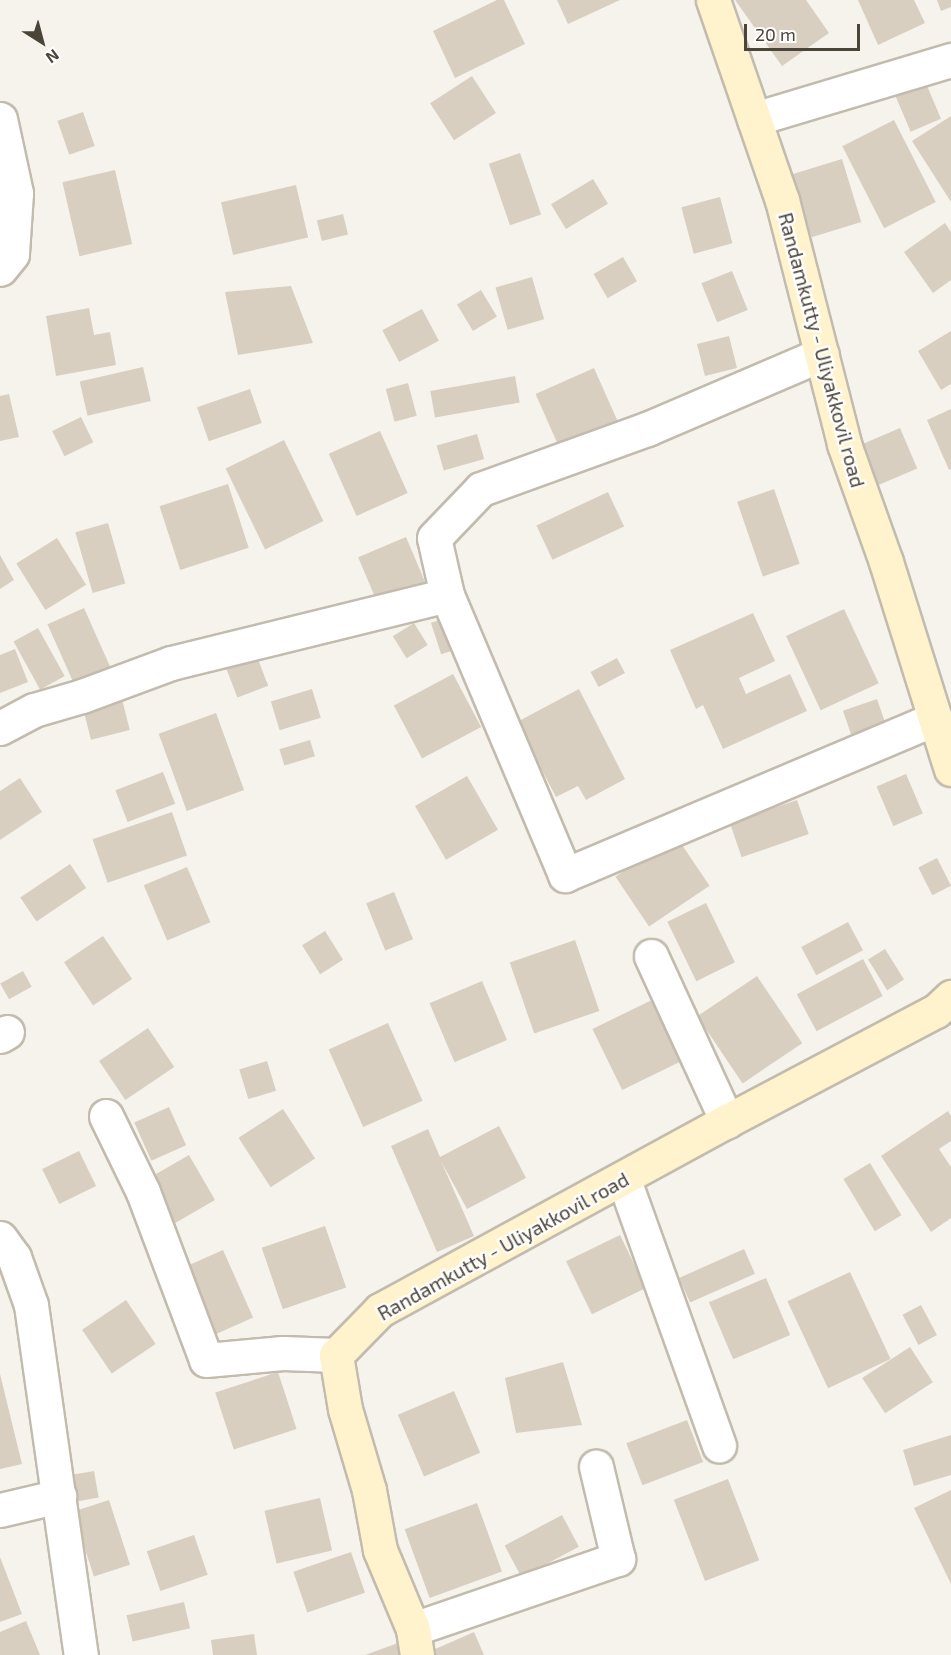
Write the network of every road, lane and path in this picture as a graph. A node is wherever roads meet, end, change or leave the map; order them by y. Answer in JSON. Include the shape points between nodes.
{"nodes":[{"id":1,"x":713,"y":0,"type":"edge"},
{"id":2,"x":951,"y":60,"type":"edge"},
{"id":3,"x":0,"y":119,"type":"edge"},
{"id":4,"x":754,"y":119,"type":"junction"},
{"id":5,"x":0,"y":269,"type":"edge"},
{"id":6,"x":822,"y":354,"type":"junction"},
{"id":7,"x":447,"y":595,"type":"junction"},
{"id":8,"x":935,"y":719,"type":"junction"},
{"id":9,"x":0,"y":728,"type":"edge"},
{"id":10,"x":951,"y":769,"type":"edge"},
{"id":11,"x":651,"y":956,"type":"dead end"},
{"id":12,"x":951,"y":998,"type":"edge"},
{"id":13,"x":106,"y":1116,"type":"dead end"},
{"id":14,"x":727,"y":1121,"type":"junction"},
{"id":15,"x":624,"y":1180,"type":"junction"},
{"id":16,"x":0,"y":1238,"type":"edge"},
{"id":17,"x":336,"y":1355,"type":"junction"},
{"id":18,"x":719,"y":1446,"type":"dead end"},
{"id":19,"x":596,"y":1467,"type":"dead end"},
{"id":20,"x":59,"y":1496,"type":"junction"},
{"id":21,"x":0,"y":1510,"type":"edge"},
{"id":22,"x":415,"y":1642,"type":"edge"},
{"id":23,"x":81,"y":1655,"type":"edge"}],
"edges":[{"from":1,"to":4,"type":"street","name":"Randamkutty - Uliyakkovil road"},
{"from":2,"to":4,"type":"street"},
{"from":3,"to":5,"type":"street","via":[[16,193],[12,254]]},
{"from":4,"to":6,"type":"street","name":"Randamkutty - Uliyakkovil road","via":[[782,200]]},
{"from":6,"to":7,"type":"street","via":[[647,429],[481,489],[434,538]]},
{"from":6,"to":8,"type":"street","name":"Randamkutty - Uliyakkovil road","via":[[844,444]]},
{"from":7,"to":8,"type":"street","via":[[565,875]]},
{"from":7,"to":9,"type":"street","via":[[171,663],[34,710]]},
{"from":8,"to":10,"type":"street","name":"Randamkutty - Uliyakkovil road"},
{"from":11,"to":14,"type":"street"},
{"from":12,"to":14,"type":"street","name":"Randamkutty - Uliyakkovil road","via":[[918,1022]]},
{"from":13,"to":17,"type":"street","via":[[143,1192],[206,1360],[283,1353]]},
{"from":14,"to":15,"type":"street","name":"Randamkutty - Uliyakkovil road"},
{"from":15,"to":17,"type":"street","name":"Randamkutty - Uliyakkovil road","via":[[380,1310]]},
{"from":15,"to":18,"type":"street"},
{"from":16,"to":20,"type":"street","via":[[14,1257],[31,1305]]},
{"from":17,"to":22,"type":"street","via":[[345,1409],[369,1490],[380,1550]]},
{"from":19,"to":22,"type":"street","via":[[618,1559]]},
{"from":20,"to":21,"type":"street"},
{"from":20,"to":23,"type":"street"}]}
